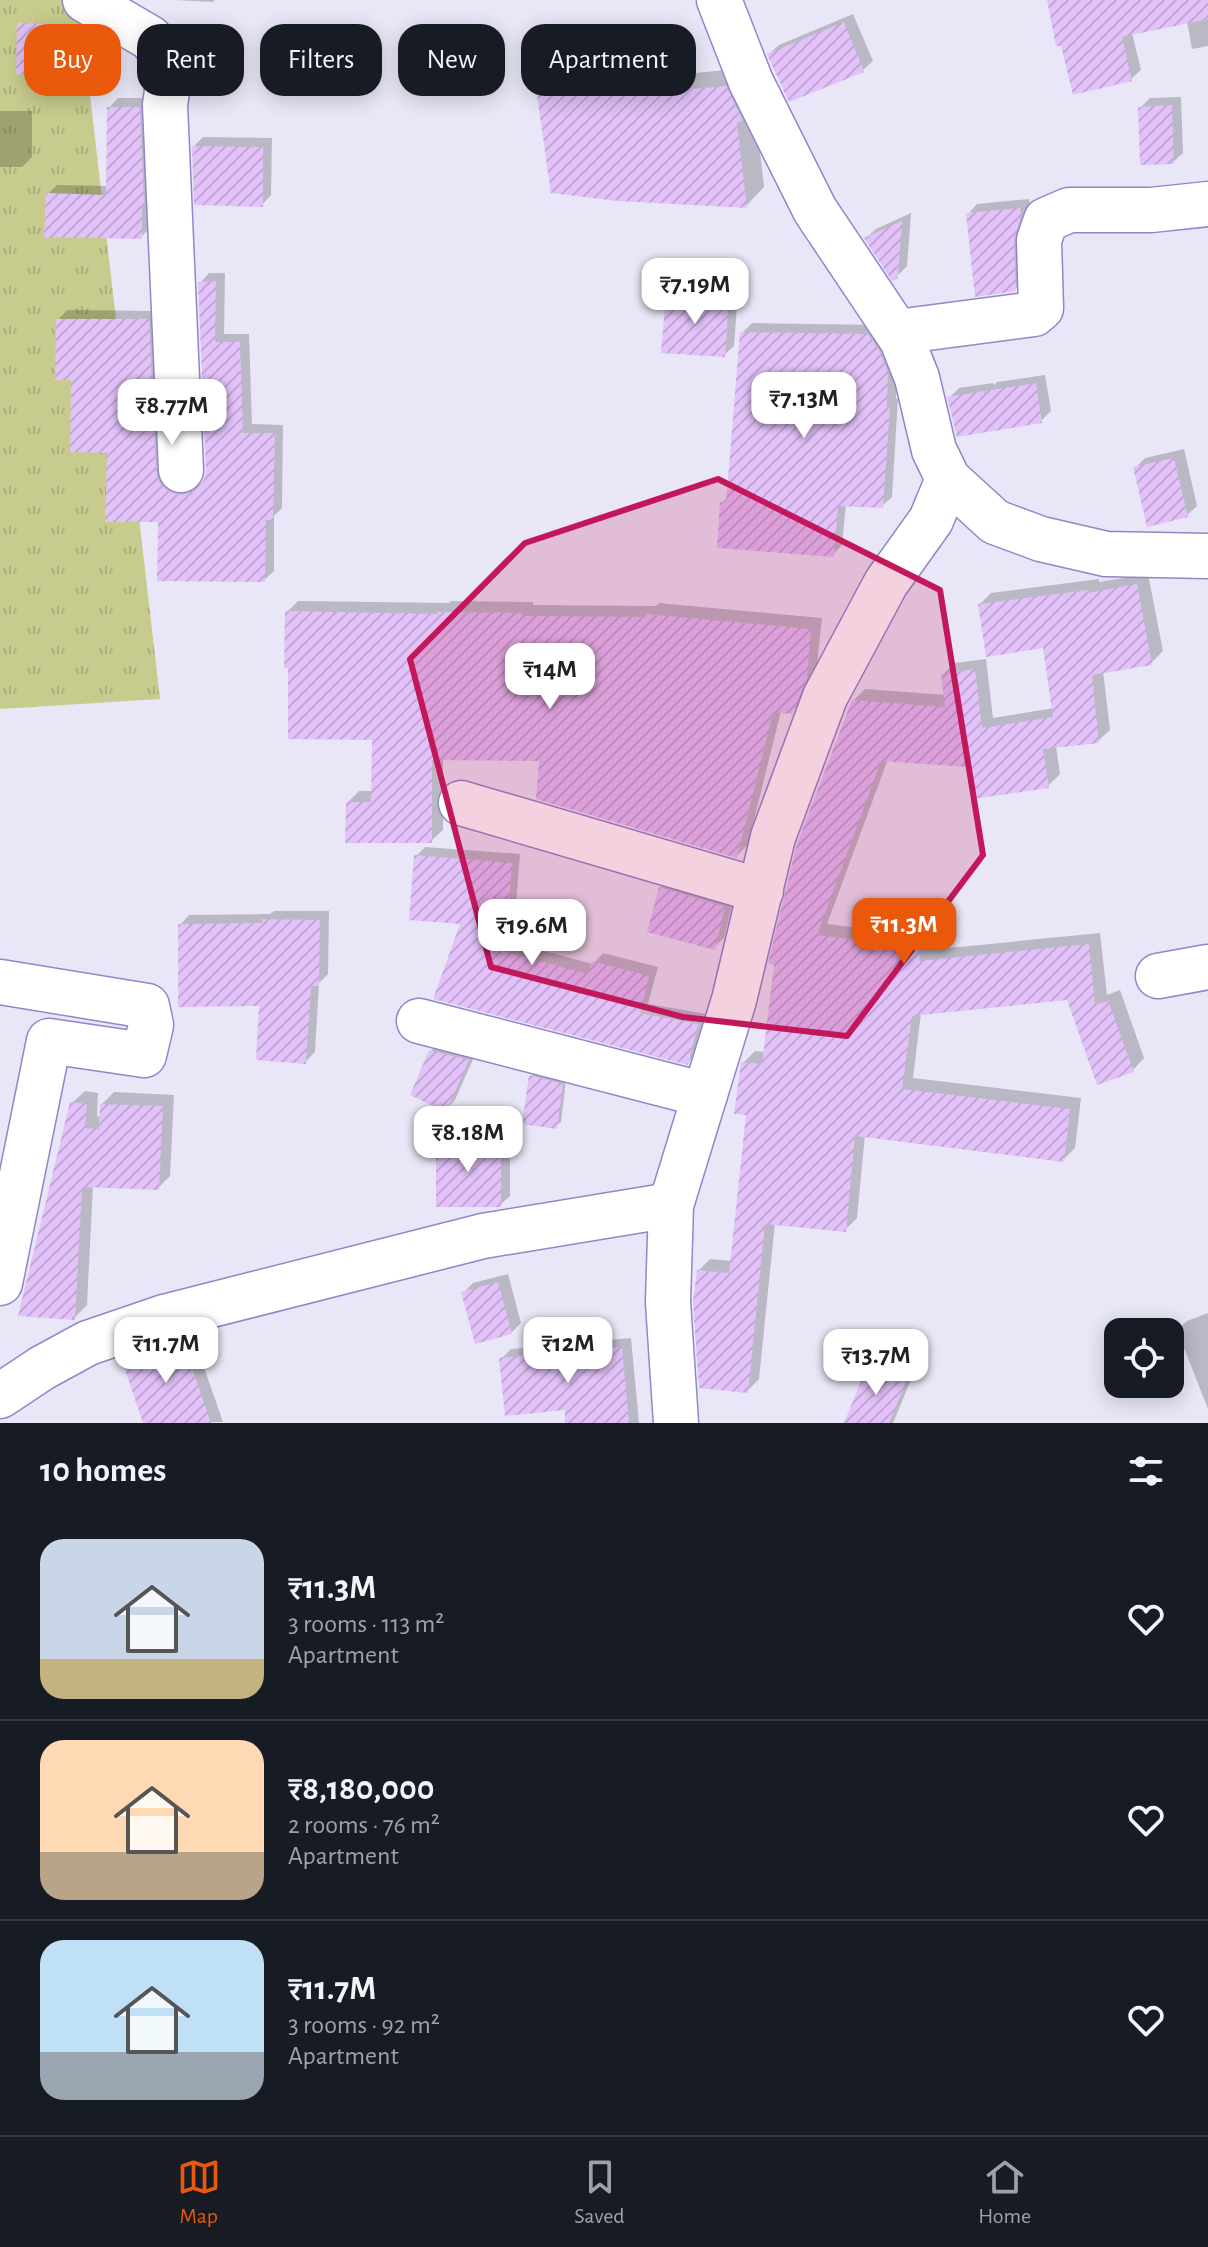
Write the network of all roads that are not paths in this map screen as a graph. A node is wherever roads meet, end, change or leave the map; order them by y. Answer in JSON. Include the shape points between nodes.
{"nodes":[{"id":1,"x":85,"y":0,"type":"edge"},
{"id":2,"x":719,"y":0,"type":"edge"},
{"id":3,"x":1208,"y":204,"type":"edge"},
{"id":4,"x":897,"y":332,"type":"junction"},
{"id":5,"x":181,"y":470,"type":"dead end"},
{"id":6,"x":948,"y":479,"type":"junction"},
{"id":7,"x":1208,"y":556,"type":"edge"},
{"id":8,"x":461,"y":803,"type":"dead end"},
{"id":9,"x":761,"y":891,"type":"junction"},
{"id":10,"x":1208,"y":967,"type":"edge"},
{"id":11,"x":1158,"y":976,"type":"dead end"},
{"id":12,"x":0,"y":982,"type":"edge"},
{"id":13,"x":419,"y":1021,"type":"dead end"},
{"id":14,"x":705,"y":1095,"type":"junction"},
{"id":15,"x":671,"y":1205,"type":"junction"},
{"id":16,"x":0,"y":1283,"type":"edge"},
{"id":17,"x":0,"y":1396,"type":"edge"},
{"id":18,"x":676,"y":1423,"type":"edge"}],
"edges":[{"from":1,"to":5,"type":"street","via":[[150,38],[171,64],[165,105]]},
{"from":2,"to":4,"type":"street","via":[[751,82],[815,210]]},
{"from":3,"to":4,"type":"street","via":[[1069,210],[1046,220],[1039,240],[1041,308],[1034,314]]},
{"from":4,"to":6,"type":"street"},
{"from":6,"to":7,"type":"street","via":[[995,522],[1041,539],[1106,554]]},
{"from":6,"to":9,"type":"street","via":[[931,520],[886,583],[825,697],[773,837]]},
{"from":8,"to":9,"type":"street"},
{"from":9,"to":14,"type":"street"},
{"from":10,"to":11,"type":"street"},
{"from":12,"to":16,"type":"street","via":[[147,1006],[151,1025],[144,1055],[49,1041]]},
{"from":13,"to":14,"type":"street"},
{"from":14,"to":15,"type":"street"},
{"from":15,"to":17,"type":"street","via":[[483,1236],[164,1317],[88,1343]]},
{"from":15,"to":18,"type":"street","via":[[668,1302]]}]}
